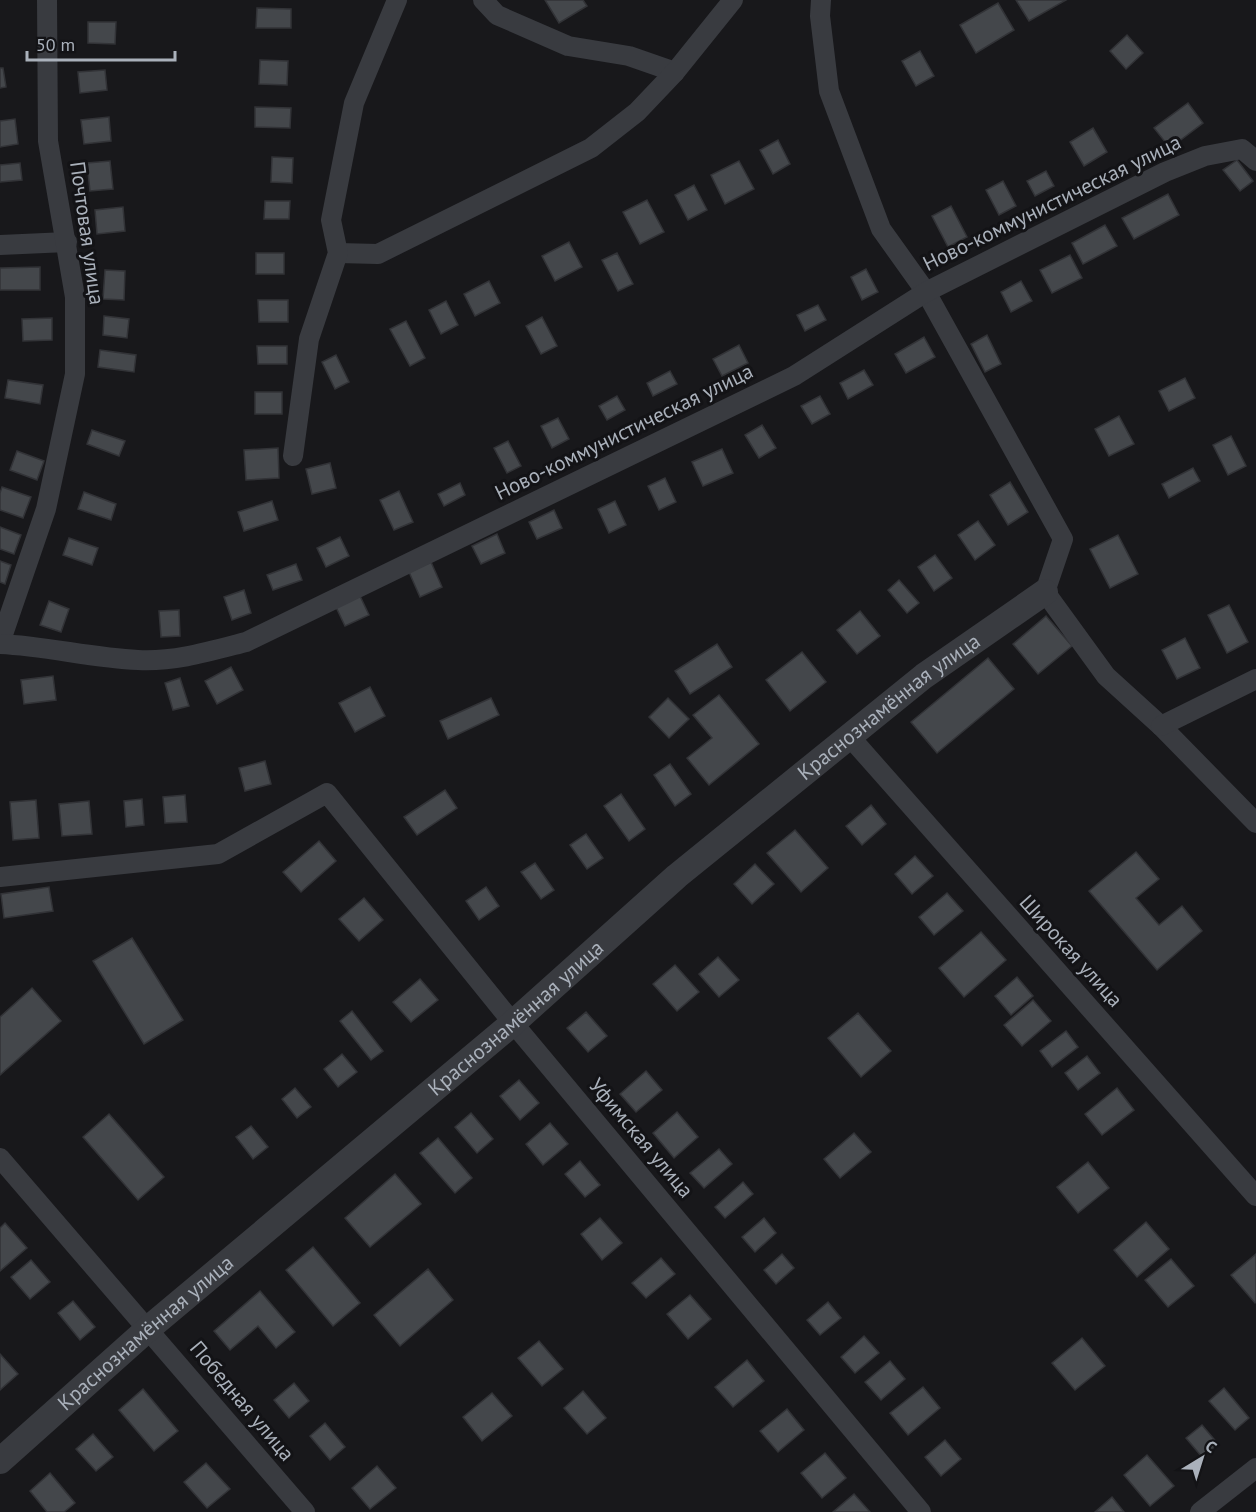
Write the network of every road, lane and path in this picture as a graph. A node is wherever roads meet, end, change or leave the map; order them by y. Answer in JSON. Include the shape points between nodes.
{"nodes":[{"id":1,"x":47,"y":0,"type":"edge"},
{"id":2,"x":397,"y":0,"type":"edge"},
{"id":3,"x":483,"y":0,"type":"edge"},
{"id":4,"x":734,"y":0,"type":"edge"},
{"id":5,"x":821,"y":0,"type":"edge"},
{"id":6,"x":675,"y":72,"type":"junction"},
{"id":7,"x":1249,"y":155,"type":"edge"},
{"id":8,"x":67,"y":242,"type":"junction"},
{"id":9,"x":0,"y":244,"type":"edge"},
{"id":10,"x":338,"y":253,"type":"junction"},
{"id":11,"x":926,"y":292,"type":"junction"},
{"id":12,"x":293,"y":456,"type":"dead end"},
{"id":13,"x":1045,"y":592,"type":"junction"},
{"id":14,"x":0,"y":644,"type":"edge"},
{"id":15,"x":1256,"y":679,"type":"edge"},
{"id":16,"x":1161,"y":726,"type":"junction"},
{"id":17,"x":850,"y":737,"type":"junction"},
{"id":18,"x":1256,"y":823,"type":"edge"},
{"id":19,"x":0,"y":877,"type":"edge"},
{"id":20,"x":513,"y":1023,"type":"junction"},
{"id":21,"x":0,"y":1158,"type":"edge"},
{"id":22,"x":1256,"y":1196,"type":"edge"},
{"id":23,"x":149,"y":1328,"type":"junction"},
{"id":24,"x":0,"y":1461,"type":"edge"},
{"id":25,"x":1256,"y":1468,"type":"edge"},
{"id":26,"x":305,"y":1512,"type":"edge"},
{"id":27,"x":921,"y":1512,"type":"edge"},
{"id":28,"x":1200,"y":1512,"type":"edge"}],
"edges":[{"from":1,"to":8,"type":"street","name":"Почтовая улица","via":[[48,141]]},
{"from":2,"to":10,"type":"street","via":[[354,103],[331,220]]},
{"from":3,"to":6,"type":"street","via":[[497,15],[568,46],[629,56]]},
{"from":4,"to":6,"type":"street"},
{"from":5,"to":11,"type":"street","via":[[830,92],[881,229]]},
{"from":6,"to":10,"type":"street","via":[[637,112],[591,148],[378,254]]},
{"from":7,"to":11,"type":"street","name":"Ново-коммунистическая улица","via":[[1205,156],[1165,172]]},
{"from":8,"to":9,"type":"street"},
{"from":8,"to":14,"type":"street","name":"Почтовая улица","via":[[75,297],[75,374],[46,509]]},
{"from":10,"to":12,"type":"street","via":[[309,339]]},
{"from":11,"to":13,"type":"street","via":[[1063,539]]},
{"from":11,"to":14,"type":"street","name":"Ново-коммунистическая улица","via":[[794,376],[246,642],[179,658],[138,660]]},
{"from":13,"to":16,"type":"street","via":[[1106,676]]},
{"from":13,"to":17,"type":"street","name":"Краснознамённая улица","via":[[924,675]]},
{"from":15,"to":16,"type":"street"},
{"from":16,"to":18,"type":"street"},
{"from":17,"to":20,"type":"street","name":"Краснознамённая улица","via":[[677,876]]},
{"from":17,"to":22,"type":"street","name":"Широкая улица"},
{"from":19,"to":20,"type":"street","name":"Уфимская улица","via":[[218,854],[327,793]]},
{"from":20,"to":23,"type":"street","name":"Краснознамённая улица"},
{"from":20,"to":27,"type":"street","name":"Уфимская улица"},
{"from":21,"to":23,"type":"street","name":"Победная улица"},
{"from":23,"to":24,"type":"street","name":"Краснознамённая улица"},
{"from":23,"to":26,"type":"street","name":"Победная улица"},
{"from":25,"to":28,"type":"street"}]}
